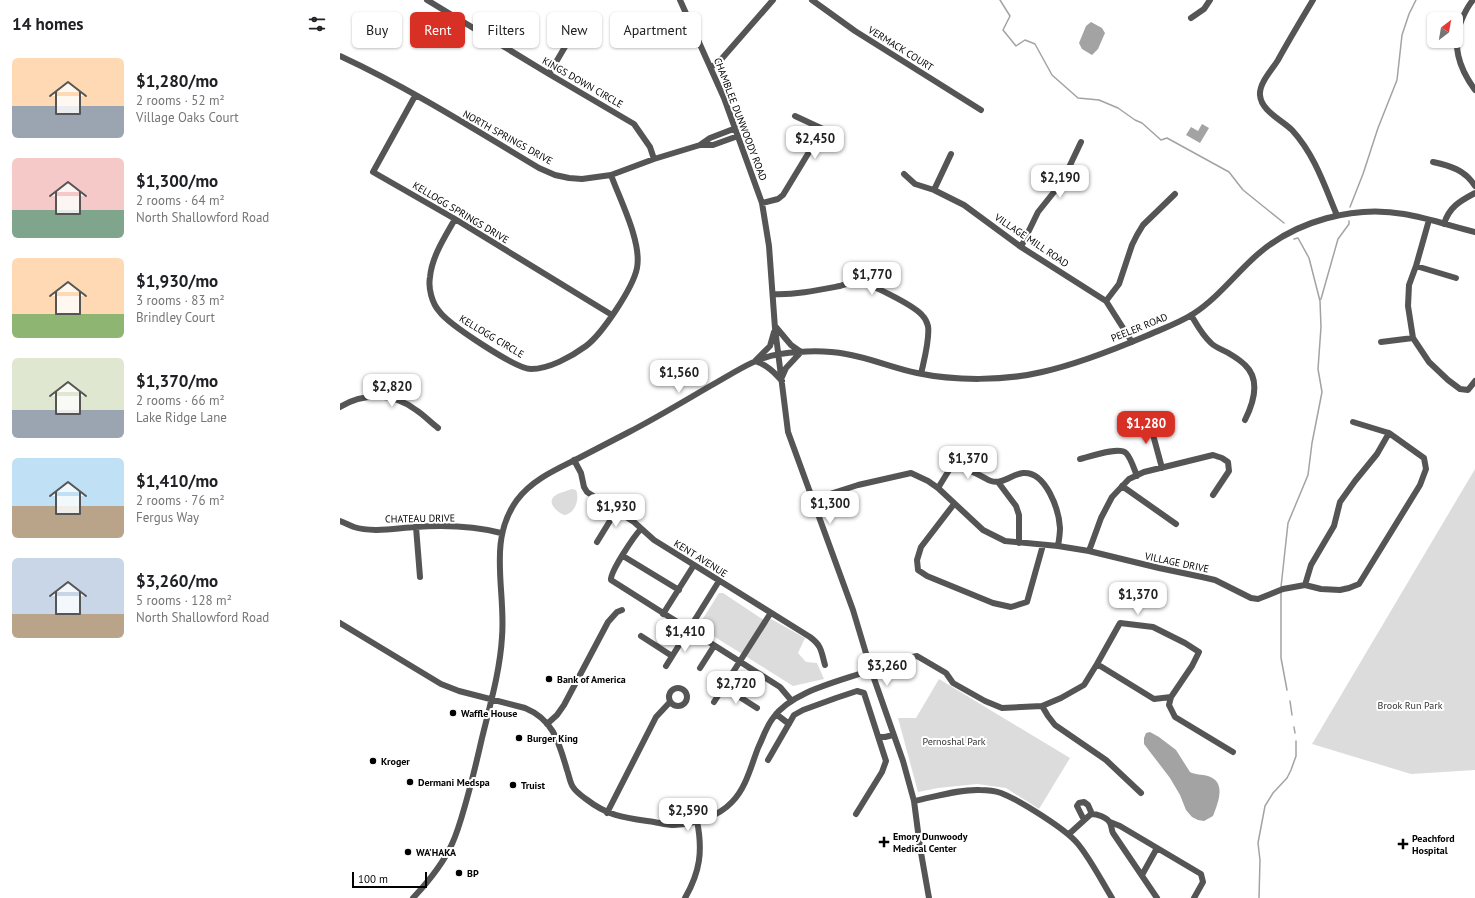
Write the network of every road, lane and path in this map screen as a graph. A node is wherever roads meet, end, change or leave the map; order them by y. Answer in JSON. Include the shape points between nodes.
{"nodes":[{"id":1,"x":427,"y":0,"type":"edge"},
{"id":2,"x":680,"y":0,"type":"edge"},
{"id":3,"x":773,"y":0,"type":"edge"},
{"id":4,"x":812,"y":0,"type":"edge"},
{"id":5,"x":1210,"y":0,"type":"edge"},
{"id":6,"x":1313,"y":0,"type":"edge"},
{"id":7,"x":1473,"y":0,"type":"edge"},
{"id":8,"x":1191,"y":18,"type":"dead end"},
{"id":9,"x":564,"y":48,"type":"edge"},
{"id":10,"x":340,"y":56,"type":"edge"},
{"id":11,"x":711,"y":67,"type":"junction"},
{"id":12,"x":549,"y":74,"type":"junction"},
{"id":13,"x":1475,"y":90,"type":"edge"},
{"id":14,"x":414,"y":96,"type":"junction"},
{"id":15,"x":981,"y":110,"type":"dead end"},
{"id":16,"x":795,"y":116,"type":"dead end"},
{"id":17,"x":736,"y":128,"type":"junction"},
{"id":18,"x":738,"y":136,"type":"junction"},
{"id":19,"x":1081,"y":142,"type":"dead end"},
{"id":20,"x":700,"y":145,"type":"junction"},
{"id":21,"x":951,"y":154,"type":"dead end"},
{"id":22,"x":654,"y":159,"type":"junction"},
{"id":23,"x":1433,"y":162,"type":"dead end"},
{"id":24,"x":904,"y":174,"type":"dead end"},
{"id":25,"x":611,"y":175,"type":"junction"},
{"id":26,"x":1475,"y":186,"type":"edge"},
{"id":27,"x":934,"y":190,"type":"junction"},
{"id":28,"x":1475,"y":193,"type":"edge"},
{"id":29,"x":1175,"y":194,"type":"dead end"},
{"id":30,"x":762,"y":203,"type":"junction"},
{"id":31,"x":1335,"y":216,"type":"junction"},
{"id":32,"x":455,"y":219,"type":"junction"},
{"id":33,"x":1429,"y":220,"type":"junction"},
{"id":34,"x":1444,"y":224,"type":"junction"},
{"id":35,"x":1475,"y":232,"type":"edge"},
{"id":36,"x":1021,"y":247,"type":"junction"},
{"id":37,"x":1416,"y":266,"type":"junction"},
{"id":38,"x":1456,"y":278,"type":"dead end"},
{"id":39,"x":773,"y":294,"type":"junction"},
{"id":40,"x":1106,"y":301,"type":"junction"},
{"id":41,"x":612,"y":315,"type":"junction"},
{"id":42,"x":1191,"y":315,"type":"junction"},
{"id":43,"x":775,"y":326,"type":"junction"},
{"id":44,"x":1413,"y":338,"type":"junction"},
{"id":45,"x":1132,"y":342,"type":"junction"},
{"id":46,"x":1381,"y":342,"type":"dead end"},
{"id":47,"x":801,"y":352,"type":"junction"},
{"id":48,"x":779,"y":354,"type":"junction"},
{"id":49,"x":755,"y":361,"type":"junction"},
{"id":50,"x":921,"y":374,"type":"junction"},
{"id":51,"x":1475,"y":380,"type":"edge"},
{"id":52,"x":782,"y":381,"type":"junction"},
{"id":53,"x":340,"y":407,"type":"edge"},
{"id":54,"x":1144,"y":414,"type":"dead end"},
{"id":55,"x":1245,"y":420,"type":"dead end"},
{"id":56,"x":1353,"y":422,"type":"dead end"},
{"id":57,"x":438,"y":428,"type":"dead end"},
{"id":58,"x":1389,"y":433,"type":"junction"},
{"id":59,"x":1080,"y":459,"type":"dead end"},
{"id":60,"x":574,"y":460,"type":"junction"},
{"id":61,"x":1162,"y":468,"type":"junction"},
{"id":62,"x":1137,"y":476,"type":"junction"},
{"id":63,"x":998,"y":482,"type":"junction"},
{"id":64,"x":1122,"y":486,"type":"junction"},
{"id":65,"x":938,"y":488,"type":"junction"},
{"id":66,"x":1213,"y":495,"type":"dead end"},
{"id":67,"x":811,"y":500,"type":"junction"},
{"id":68,"x":954,"y":504,"type":"junction"},
{"id":69,"x":616,"y":511,"type":"junction"},
{"id":70,"x":340,"y":520,"type":"edge"},
{"id":71,"x":1176,"y":524,"type":"dead end"},
{"id":72,"x":416,"y":527,"type":"junction"},
{"id":73,"x":641,"y":529,"type":"junction"},
{"id":74,"x":501,"y":533,"type":"junction"},
{"id":75,"x":598,"y":539,"type":"dead end"},
{"id":76,"x":1019,"y":543,"type":"junction"},
{"id":77,"x":1043,"y":545,"type":"junction"},
{"id":78,"x":1058,"y":546,"type":"junction"},
{"id":79,"x":1089,"y":551,"type":"junction"},
{"id":80,"x":623,"y":556,"type":"junction"},
{"id":81,"x":694,"y":565,"type":"junction"},
{"id":82,"x":420,"y":576,"type":"dead end"},
{"id":83,"x":719,"y":581,"type":"junction"},
{"id":84,"x":1305,"y":585,"type":"junction"},
{"id":85,"x":679,"y":590,"type":"junction"},
{"id":86,"x":622,"y":610,"type":"dead end"},
{"id":87,"x":664,"y":614,"type":"junction"},
{"id":88,"x":770,"y":614,"type":"junction"},
{"id":89,"x":340,"y":623,"type":"edge"},
{"id":90,"x":688,"y":629,"type":"junction"},
{"id":91,"x":640,"y":636,"type":"dead end"},
{"id":92,"x":714,"y":646,"type":"junction"},
{"id":93,"x":672,"y":656,"type":"junction"},
{"id":94,"x":740,"y":662,"type":"junction"},
{"id":95,"x":1097,"y":664,"type":"junction"},
{"id":96,"x":825,"y":665,"type":"dead end"},
{"id":97,"x":666,"y":666,"type":"dead end"},
{"id":98,"x":700,"y":668,"type":"dead end"},
{"id":99,"x":871,"y":670,"type":"junction"},
{"id":100,"x":724,"y":687,"type":"junction"},
{"id":101,"x":1171,"y":697,"type":"junction"},
{"id":102,"x":491,"y":700,"type":"junction"},
{"id":103,"x":791,"y":700,"type":"junction"},
{"id":104,"x":670,"y":702,"type":"dead end"},
{"id":105,"x":714,"y":702,"type":"dead end"},
{"id":106,"x":1042,"y":706,"type":"junction"},
{"id":107,"x":758,"y":708,"type":"dead end"},
{"id":108,"x":776,"y":714,"type":"junction"},
{"id":109,"x":547,"y":724,"type":"junction"},
{"id":110,"x":789,"y":724,"type":"junction"},
{"id":111,"x":893,"y":735,"type":"junction"},
{"id":112,"x":879,"y":737,"type":"junction"},
{"id":113,"x":1233,"y":752,"type":"dead end"},
{"id":114,"x":768,"y":760,"type":"dead end"},
{"id":115,"x":1141,"y":793,"type":"dead end"},
{"id":116,"x":914,"y":801,"type":"junction"},
{"id":117,"x":607,"y":813,"type":"junction"},
{"id":118,"x":856,"y":814,"type":"dead end"},
{"id":119,"x":1092,"y":814,"type":"junction"},
{"id":120,"x":1084,"y":820,"type":"junction"},
{"id":121,"x":697,"y":822,"type":"junction"},
{"id":122,"x":1110,"y":822,"type":"junction"},
{"id":123,"x":1069,"y":834,"type":"junction"},
{"id":124,"x":1157,"y":848,"type":"junction"},
{"id":125,"x":1142,"y":875,"type":"junction"},
{"id":126,"x":413,"y":898,"type":"edge"},
{"id":127,"x":685,"y":898,"type":"edge"},
{"id":128,"x":929,"y":898,"type":"edge"},
{"id":129,"x":1112,"y":898,"type":"edge"},
{"id":130,"x":1157,"y":898,"type":"edge"},
{"id":131,"x":1194,"y":898,"type":"edge"}],
"edges":[{"from":1,"to":12,"type":"street","name":"KINGS DOWN CIRCLE"},
{"from":2,"to":11,"type":"street","name":"CHAMBLEE DUNWOODY ROAD"},
{"from":3,"to":11,"type":"street","via":[[718,63]]},
{"from":4,"to":15,"type":"street","name":"VERMACK COURT","via":[[855,31]]},
{"from":5,"to":8,"type":"street","via":[[1204,9]]},
{"from":6,"to":31,"type":"street","via":[[1265,80],[1260,95],[1262,103],[1288,126],[1309,153],[1321,175]]},
{"from":7,"to":13,"type":"street","via":[[1465,10],[1460,24],[1456,51],[1467,79]]},
{"from":9,"to":12,"type":"street"},
{"from":10,"to":14,"type":"street","name":"NORTH SPRINGS DRIVE"},
{"from":11,"to":17,"type":"street","name":"CHAMBLEE DUNWOODY ROAD"},
{"from":12,"to":22,"type":"street","name":"KINGS DOWN CIRCLE","via":[[634,124],[650,147]]},
{"from":14,"to":25,"type":"street","name":"NORTH SPRINGS DRIVE","via":[[555,175],[582,179]]},
{"from":14,"to":32,"type":"street","name":"KELLOGG SPRINGS DRIVE","via":[[374,172]]},
{"from":16,"to":30,"type":"street","via":[[823,129],[783,195]]},
{"from":17,"to":18,"type":"street","name":"CHAMBLEE DUNWOODY ROAD"},
{"from":17,"to":20,"type":"street","name":"NORTH SPRINGS DRIVE","via":[[710,138]]},
{"from":18,"to":20,"type":"street","name":"NORTH SPRINGS DRIVE","via":[[713,145]]},
{"from":18,"to":30,"type":"street","name":"CHAMBLEE DUNWOODY ROAD"},
{"from":19,"to":36,"type":"street","via":[[1062,182],[1038,212]]},
{"from":20,"to":22,"type":"street","name":"NORTH SPRINGS DRIVE"},
{"from":21,"to":27,"type":"street"},
{"from":22,"to":25,"type":"street","name":"NORTH SPRINGS DRIVE"},
{"from":23,"to":26,"type":"street","via":[[1459,170],[1469,177]]},
{"from":24,"to":27,"type":"street","name":"VILLAGE MILL ROAD","via":[[915,184]]},
{"from":25,"to":41,"type":"street","name":"KELLOGG CIRCLE","via":[[636,245],[637,268],[622,301]]},
{"from":27,"to":36,"type":"street","name":"VILLAGE MILL ROAD","via":[[964,205]]},
{"from":28,"to":34,"type":"street","via":[[1454,206],[1447,214]]},
{"from":29,"to":40,"type":"street","via":[[1143,225],[1132,245],[1119,284]]},
{"from":30,"to":39,"type":"street","name":"CHAMBLEE DUNWOODY ROAD"},
{"from":31,"to":33,"type":"street","name":"PEELER ROAD","via":[[1361,212],[1388,212]]},
{"from":31,"to":42,"type":"street","name":"PEELER ROAD","via":[[1314,222],[1268,245],[1216,296]]},
{"from":32,"to":41,"type":"street","name":"KELLOGG SPRINGS DRIVE"},
{"from":32,"to":41,"type":"street","name":"KELLOGG CIRCLE","via":[[437,251],[430,277],[432,298],[449,322],[514,364],[528,369],[538,369],[572,355],[587,345]]},
{"from":33,"to":34,"type":"street","name":"PEELER ROAD"},
{"from":33,"to":37,"type":"street"},
{"from":34,"to":35,"type":"street","name":"PEELER ROAD"},
{"from":36,"to":40,"type":"street","name":"VILLAGE MILL ROAD"},
{"from":37,"to":38,"type":"street"},
{"from":37,"to":44,"type":"street","via":[[1408,296]]},
{"from":39,"to":43,"type":"street"},
{"from":39,"to":50,"type":"street","via":[[855,282],[876,288],[922,314],[926,320],[928,335]]},
{"from":40,"to":45,"type":"street","name":"VILLAGE MILL ROAD"},
{"from":42,"to":45,"type":"street","name":"PEELER ROAD"},
{"from":42,"to":55,"type":"street","via":[[1212,344],[1246,365],[1251,374],[1254,397]]},
{"from":43,"to":47,"type":"street"},
{"from":43,"to":48,"type":"street"},
{"from":43,"to":49,"type":"street","via":[[770,346]]},
{"from":44,"to":46,"type":"street"},
{"from":44,"to":51,"type":"street","via":[[1429,362],[1460,389],[1468,390]]},
{"from":45,"to":50,"type":"street","name":"PEELER ROAD","via":[[1074,363],[1025,376],[960,378]]},
{"from":47,"to":48,"type":"street","name":"PEELER ROAD"},
{"from":47,"to":50,"type":"street","name":"PEELER ROAD","via":[[849,354]]},
{"from":47,"to":52,"type":"street","via":[[786,368]]},
{"from":48,"to":49,"type":"street"},
{"from":48,"to":52,"type":"street"},
{"from":49,"to":52,"type":"street","via":[[769,367]]},
{"from":49,"to":60,"type":"street","via":[[656,418]]},
{"from":52,"to":67,"type":"street","via":[[788,432]]},
{"from":53,"to":57,"type":"street","via":[[355,399],[384,396],[399,400],[415,409]]},
{"from":54,"to":61,"type":"street","via":[[1149,420]]},
{"from":56,"to":58,"type":"street","name":"VILLAGE DRIVE"},
{"from":58,"to":84,"type":"street","via":[[1377,454],[1340,502],[1334,526],[1311,565]]},
{"from":58,"to":84,"type":"street","name":"VILLAGE DRIVE","via":[[1424,458],[1426,469],[1413,496],[1359,584],[1340,590]]},
{"from":59,"to":62,"type":"street","via":[[1120,450],[1126,453]]},
{"from":60,"to":69,"type":"street","name":"KENT AVENUE","via":[[582,473],[587,492]]},
{"from":60,"to":74,"type":"street","via":[[547,474],[525,491],[510,512]]},
{"from":61,"to":62,"type":"street"},
{"from":61,"to":66,"type":"street","via":[[1213,455],[1222,458],[1228,462],[1229,471]]},
{"from":62,"to":64,"type":"street"},
{"from":63,"to":65,"type":"street","via":[[962,467],[951,467]]},
{"from":63,"to":76,"type":"street","via":[[1016,506],[1019,515]]},
{"from":63,"to":78,"type":"street","via":[[1023,473],[1030,474],[1044,483],[1051,496],[1060,527]]},
{"from":64,"to":71,"type":"street"},
{"from":64,"to":79,"type":"street","via":[[1112,497],[1101,518]]},
{"from":65,"to":67,"type":"street","name":"VILLAGE DRIVE","via":[[911,473],[858,485]]},
{"from":65,"to":68,"type":"street","name":"VILLAGE DRIVE"},
{"from":67,"to":99,"type":"street","via":[[853,610]]},
{"from":68,"to":76,"type":"street","name":"VILLAGE DRIVE","via":[[983,530],[1005,541]]},
{"from":68,"to":77,"type":"street","via":[[921,547],[917,560],[918,570],[927,576],[993,603],[1011,607],[1027,602]]},
{"from":69,"to":73,"type":"street","name":"KENT AVENUE"},
{"from":69,"to":75,"type":"street"},
{"from":70,"to":72,"type":"street","name":"CHATEAU DRIVE","via":[[355,528],[379,530]]},
{"from":72,"to":74,"type":"street","name":"CHATEAU DRIVE","via":[[458,527]]},
{"from":72,"to":82,"type":"street"},
{"from":73,"to":80,"type":"street"},
{"from":73,"to":81,"type":"street","name":"KENT AVENUE"},
{"from":74,"to":102,"type":"street","via":[[499,558],[503,612],[502,640]]},
{"from":76,"to":77,"type":"street","name":"VILLAGE DRIVE"},
{"from":77,"to":78,"type":"street","name":"VILLAGE DRIVE"},
{"from":78,"to":79,"type":"street","name":"VILLAGE DRIVE"},
{"from":79,"to":84,"type":"street","name":"VILLAGE DRIVE","via":[[1215,580],[1251,598],[1258,599]]},
{"from":80,"to":85,"type":"street"},
{"from":80,"to":87,"type":"street","via":[[612,573],[611,580]]},
{"from":81,"to":83,"type":"street","name":"KENT AVENUE"},
{"from":81,"to":85,"type":"street"},
{"from":83,"to":88,"type":"street","name":"KENT AVENUE"},
{"from":83,"to":90,"type":"street"},
{"from":85,"to":87,"type":"street"},
{"from":86,"to":109,"type":"street","via":[[608,622],[564,705]]},
{"from":87,"to":90,"type":"street"},
{"from":88,"to":94,"type":"street"},
{"from":88,"to":96,"type":"street","name":"KENT AVENUE","via":[[819,644]]},
{"from":89,"to":102,"type":"street","via":[[441,684]]},
{"from":90,"to":92,"type":"street"},
{"from":90,"to":93,"type":"street"},
{"from":91,"to":93,"type":"street"},
{"from":92,"to":94,"type":"street"},
{"from":92,"to":98,"type":"street"},
{"from":93,"to":97,"type":"street"},
{"from":94,"to":100,"type":"street"},
{"from":94,"to":103,"type":"street","via":[[780,687]]},
{"from":95,"to":101,"type":"street","via":[[1154,699]]},
{"from":95,"to":101,"type":"street","via":[[1120,623],[1153,627],[1199,652]]},
{"from":95,"to":106,"type":"street","via":[[1084,685]]},
{"from":99,"to":103,"type":"street"},
{"from":99,"to":106,"type":"street","via":[[917,656],[946,673],[953,683],[996,706]]},
{"from":99,"to":111,"type":"street"},
{"from":100,"to":105,"type":"street"},
{"from":100,"to":107,"type":"street"},
{"from":101,"to":113,"type":"street","via":[[1169,705],[1176,717]]},
{"from":102,"to":109,"type":"street","via":[[530,710]]},
{"from":102,"to":126,"type":"street","via":[[462,817],[452,844],[434,874]]},
{"from":103,"to":108,"type":"street"},
{"from":104,"to":117,"type":"street","via":[[656,717]]},
{"from":106,"to":115,"type":"street","via":[[1055,726],[1106,760]]},
{"from":108,"to":110,"type":"street"},
{"from":108,"to":121,"type":"street","via":[[741,791],[733,802],[723,810]]},
{"from":109,"to":117,"type":"street","via":[[559,742],[573,787],[586,800]]},
{"from":110,"to":112,"type":"street","via":[[794,715],[803,710],[858,691],[864,693]]},
{"from":110,"to":114,"type":"street"},
{"from":111,"to":112,"type":"street"},
{"from":111,"to":116,"type":"street"},
{"from":112,"to":118,"type":"street","via":[[886,760],[882,772]]},
{"from":116,"to":123,"type":"street","via":[[968,790],[1000,793],[1016,800]]},
{"from":116,"to":128,"type":"street"},
{"from":117,"to":121,"type":"street","via":[[674,825]]},
{"from":119,"to":120,"type":"street"},
{"from":119,"to":120,"type":"street","via":[[1088,805],[1084,802],[1079,803],[1077,806]]},
{"from":119,"to":122,"type":"street","via":[[1100,815]]},
{"from":120,"to":123,"type":"street"},
{"from":121,"to":127,"type":"street","via":[[701,840],[699,864]]},
{"from":122,"to":124,"type":"street"},
{"from":122,"to":125,"type":"street","via":[[1113,833]]},
{"from":123,"to":129,"type":"street","via":[[1091,863]]},
{"from":124,"to":125,"type":"street"},
{"from":124,"to":131,"type":"street","via":[[1201,874],[1203,882]]},
{"from":125,"to":130,"type":"street"}]}
